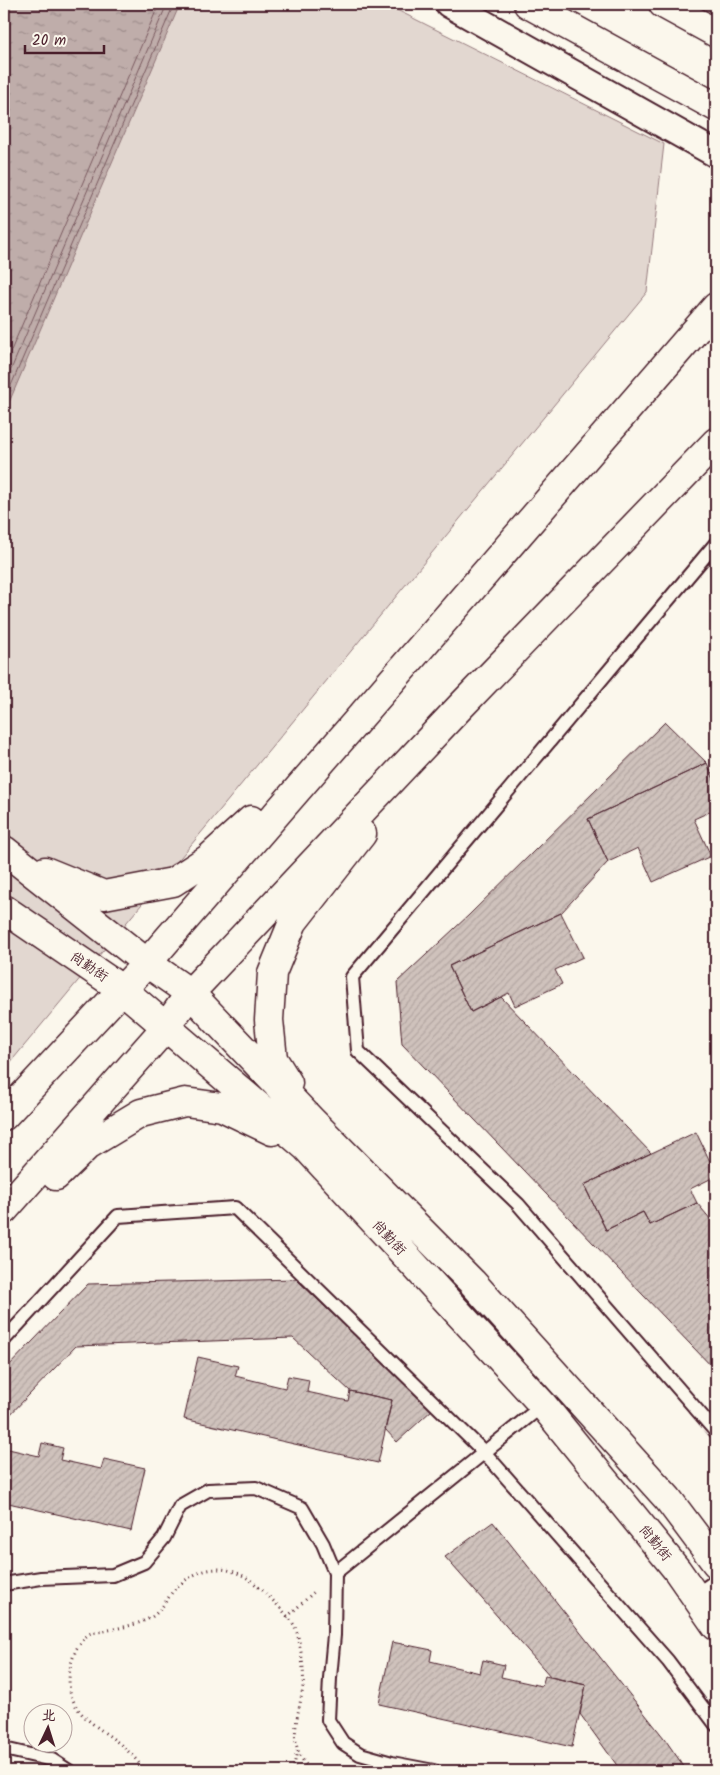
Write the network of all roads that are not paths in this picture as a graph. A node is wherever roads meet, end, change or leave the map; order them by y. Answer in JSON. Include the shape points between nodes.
{"nodes":[{"id":1,"x":449,"y":4,"type":"edge"},
{"id":2,"x":528,"y":4,"type":"edge"},
{"id":3,"x":663,"y":4,"type":"edge"},
{"id":4,"x":716,"y":33,"type":"edge"},
{"id":5,"x":716,"y":107,"type":"edge"},
{"id":6,"x":716,"y":154,"type":"edge"},
{"id":7,"x":716,"y":307,"type":"edge"},
{"id":8,"x":716,"y":442,"type":"edge"},
{"id":9,"x":716,"y":543,"type":"edge"},
{"id":10,"x":407,"y":663,"type":"junction"},
{"id":11,"x":461,"y":706,"type":"junction"},
{"id":12,"x":8,"y":853,"type":"edge"},
{"id":13,"x":4,"y":909,"type":"edge"},
{"id":14,"x":147,"y":963,"type":"junction"},
{"id":15,"x":122,"y":990,"type":"junction"},
{"id":16,"x":190,"y":993,"type":"junction"},
{"id":17,"x":166,"y":1027,"type":"junction"},
{"id":18,"x":4,"y":1116,"type":"edge"},
{"id":19,"x":311,"y":1120,"type":"junction"},
{"id":20,"x":306,"y":1147,"type":"junction"},
{"id":21,"x":4,"y":1210,"type":"edge"},
{"id":22,"x":4,"y":1225,"type":"edge"},
{"id":23,"x":4,"y":1340,"type":"edge"},
{"id":24,"x":543,"y":1405,"type":"junction"},
{"id":25,"x":716,"y":1432,"type":"edge"},
{"id":26,"x":484,"y":1452,"type":"junction"},
{"id":27,"x":716,"y":1563,"type":"edge"},
{"id":28,"x":335,"y":1573,"type":"junction"},
{"id":29,"x":4,"y":1584,"type":"edge"},
{"id":30,"x":707,"y":1595,"type":"edge"},
{"id":31,"x":716,"y":1626,"type":"edge"},
{"id":32,"x":716,"y":1725,"type":"edge"},
{"id":33,"x":4,"y":1749,"type":"edge"},
{"id":34,"x":69,"y":1771,"type":"edge"},
{"id":35,"x":434,"y":1771,"type":"edge"}],
"edges":[{"from":1,"to":6,"type":"street"},
{"from":2,"to":5,"type":"main road"},
{"from":3,"to":4,"type":"main road"},
{"from":7,"to":10,"type":"main road"},
{"from":8,"to":11,"type":"main road"},
{"from":9,"to":25,"type":"lane","via":[[352,977],[358,1051],[518,1204]]},
{"from":10,"to":12,"type":"main road","via":[[262,811],[208,859],[173,882],[104,896]]},
{"from":10,"to":14,"type":"main road"},
{"from":11,"to":16,"type":"main road"},
{"from":11,"to":19,"type":"main road","via":[[293,922],[272,973],[269,1020],[273,1059]]},
{"from":12,"to":14,"type":"main road","name":"尚勤街"},
{"from":13,"to":15,"type":"main road","name":"尚勤街"},
{"from":14,"to":15,"type":"main road"},
{"from":14,"to":16,"type":"main road","name":"尚勤街"},
{"from":15,"to":17,"type":"main road","name":"尚勤街"},
{"from":15,"to":18,"type":"main road"},
{"from":16,"to":17,"type":"main road"},
{"from":16,"to":19,"type":"main road","name":"尚勤街"},
{"from":17,"to":20,"type":"main road","name":"尚勤街"},
{"from":17,"to":21,"type":"main road"},
{"from":19,"to":27,"type":"main road","name":"尚勤街","via":[[472,1282],[668,1498]]},
{"from":20,"to":22,"type":"main road","via":[[222,1107],[185,1102],[141,1113],[88,1145]]},
{"from":20,"to":24,"type":"main road","name":"尚勤街"},
{"from":23,"to":26,"type":"lane","via":[[118,1216],[235,1208]]},
{"from":24,"to":26,"type":"lane"},
{"from":24,"to":30,"type":"main road","name":"尚勤街","via":[[677,1570]]},
{"from":26,"to":28,"type":"lane"},
{"from":26,"to":32,"type":"lane","via":[[668,1661]]},
{"from":28,"to":29,"type":"lane","via":[[302,1508],[256,1488],[208,1490],[180,1506],[164,1538],[144,1562],[113,1575],[41,1578]]},
{"from":28,"to":35,"type":"lane","via":[[328,1720],[343,1743],[360,1754]]},
{"from":30,"to":31,"type":"main road","name":"尚勤街"},
{"from":33,"to":34,"type":"lane","via":[[52,1760]]}]}
